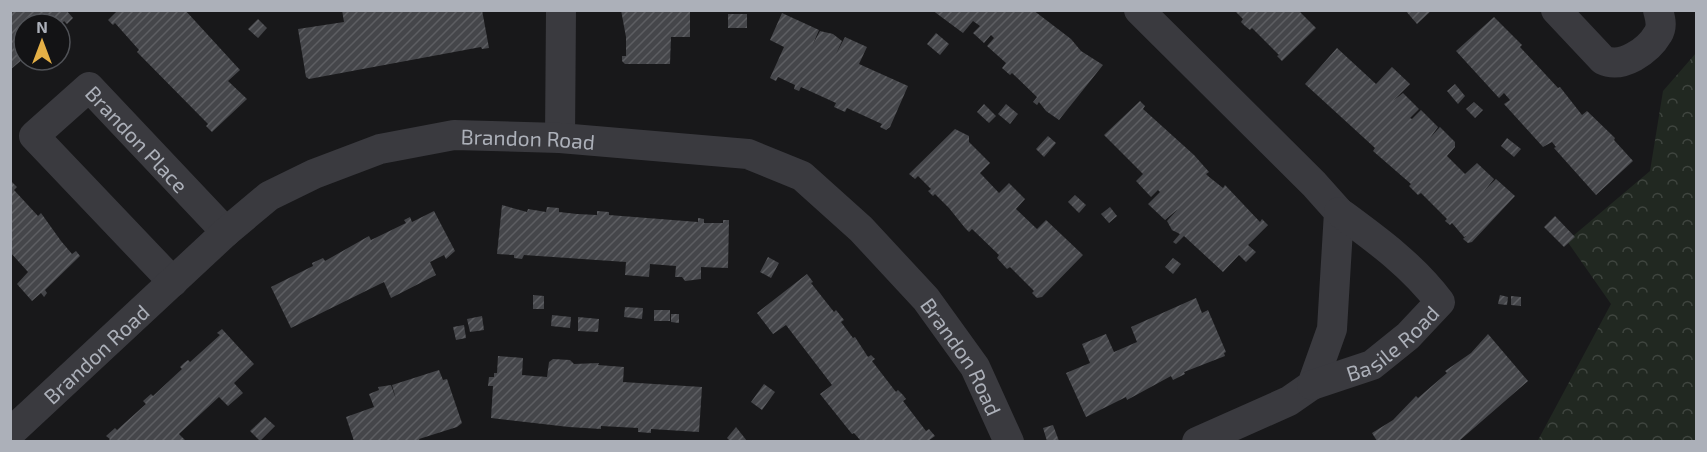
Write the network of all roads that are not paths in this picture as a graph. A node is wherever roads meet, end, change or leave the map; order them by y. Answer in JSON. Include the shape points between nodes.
{"nodes":[{"id":1,"x":561,"y":10,"type":"edge"},
{"id":2,"x":1139,"y":10,"type":"edge"},
{"id":3,"x":1556,"y":10,"type":"edge"},
{"id":4,"x":1658,"y":10,"type":"edge"},
{"id":5,"x":560,"y":138,"type":"junction"},
{"id":6,"x":1339,"y":212,"type":"junction"},
{"id":7,"x":226,"y":232,"type":"junction"},
{"id":8,"x":172,"y":282,"type":"junction"},
{"id":9,"x":1312,"y":385,"type":"junction"},
{"id":10,"x":10,"y":433,"type":"edge"},
{"id":11,"x":1009,"y":441,"type":"edge"},
{"id":12,"x":1197,"y":441,"type":"edge"}],
"edges":[{"from":1,"to":5,"type":"street"},
{"from":2,"to":6,"type":"street","name":"Basile Road"},
{"from":3,"to":4,"type":"street","via":[[1611,64],[1633,57],[1658,33]]},
{"from":5,"to":7,"type":"street","name":"Brandon Road","via":[[454,135],[380,149],[269,196]]},
{"from":5,"to":11,"type":"street","name":"Brandon Road","via":[[748,154],[802,176],[861,229],[926,299],[975,367]]},
{"from":6,"to":9,"type":"street","name":"Basile Road","via":[[1332,329]]},
{"from":6,"to":9,"type":"street","name":"Basile Road","via":[[1422,278],[1440,302],[1408,336],[1372,365]]},
{"from":7,"to":8,"type":"street","name":"Brandon Road"},
{"from":7,"to":8,"type":"street","name":"Brandon Place","via":[[88,87],[34,136]]},
{"from":8,"to":10,"type":"street","name":"Brandon Road"},
{"from":9,"to":12,"type":"street","name":"Basile Road","via":[[1289,400]]}]}
